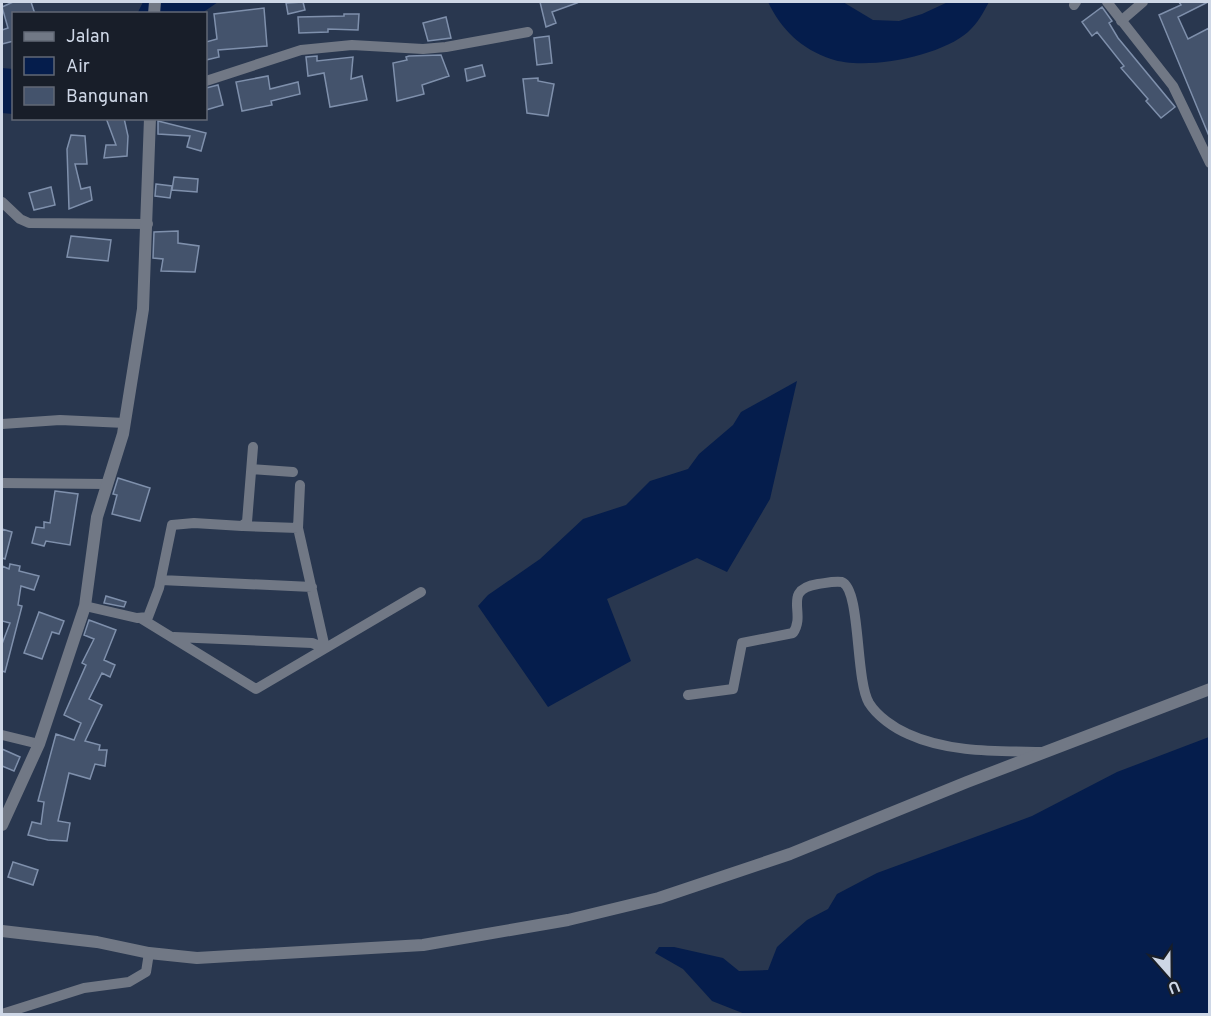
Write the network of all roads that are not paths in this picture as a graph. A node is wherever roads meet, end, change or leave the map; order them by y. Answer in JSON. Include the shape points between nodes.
{"nodes":[{"id":1,"x":1107,"y":2,"type":"edge"},
{"id":2,"x":1143,"y":2,"type":"edge"},
{"id":3,"x":1121,"y":21,"type":"junction"},
{"id":4,"x":528,"y":32,"type":"dead end"},
{"id":5,"x":207,"y":81,"type":"edge"},
{"id":6,"x":150,"y":120,"type":"edge"},
{"id":7,"x":1209,"y":163,"type":"edge"},
{"id":8,"x":2,"y":202,"type":"edge"},
{"id":9,"x":148,"y":224,"type":"junction"},
{"id":10,"x":125,"y":423,"type":"junction"},
{"id":11,"x":2,"y":424,"type":"edge"},
{"id":12,"x":254,"y":447,"type":"dead end"},
{"id":13,"x":252,"y":469,"type":"junction"},
{"id":14,"x":293,"y":472,"type":"dead end"},
{"id":15,"x":2,"y":483,"type":"edge"},
{"id":16,"x":107,"y":484,"type":"junction"},
{"id":17,"x":300,"y":485,"type":"dead end"},
{"id":18,"x":243,"y":526,"type":"junction"},
{"id":19,"x":298,"y":528,"type":"junction"},
{"id":20,"x":161,"y":580,"type":"junction"},
{"id":21,"x":312,"y":587,"type":"junction"},
{"id":22,"x":421,"y":592,"type":"dead end"},
{"id":23,"x":85,"y":606,"type":"junction"},
{"id":24,"x":142,"y":619,"type":"junction"},
{"id":25,"x":172,"y":637,"type":"junction"},
{"id":26,"x":325,"y":648,"type":"junction"},
{"id":27,"x":1209,"y":689,"type":"edge"},
{"id":28,"x":688,"y":695,"type":"dead end"},
{"id":29,"x":2,"y":735,"type":"edge"},
{"id":30,"x":39,"y":744,"type":"junction"},
{"id":31,"x":1044,"y":752,"type":"junction"},
{"id":32,"x":2,"y":825,"type":"edge"},
{"id":33,"x":2,"y":931,"type":"edge"},
{"id":34,"x":149,"y":953,"type":"junction"},
{"id":35,"x":2,"y":1014,"type":"edge"}],
"edges":[{"from":1,"to":3,"type":"street"},
{"from":2,"to":3,"type":"street"},
{"from":3,"to":7,"type":"street","via":[[1173,86]]},
{"from":4,"to":5,"type":"street","via":[[423,49],[352,45],[301,50]]},
{"from":6,"to":9,"type":"street"},
{"from":8,"to":9,"type":"street","via":[[27,223]]},
{"from":9,"to":10,"type":"street","via":[[141,320]]},
{"from":10,"to":11,"type":"street","via":[[60,420]]},
{"from":10,"to":16,"type":"street"},
{"from":12,"to":13,"type":"street"},
{"from":13,"to":14,"type":"street"},
{"from":13,"to":18,"type":"street","via":[[248,518]]},
{"from":15,"to":16,"type":"street"},
{"from":16,"to":23,"type":"street","via":[[97,517]]},
{"from":17,"to":19,"type":"street"},
{"from":18,"to":19,"type":"street"},
{"from":18,"to":20,"type":"street","via":[[173,525]]},
{"from":19,"to":21,"type":"street"},
{"from":20,"to":21,"type":"street"},
{"from":20,"to":24,"type":"street","via":[[150,616]]},
{"from":21,"to":26,"type":"street"},
{"from":22,"to":26,"type":"street"},
{"from":23,"to":24,"type":"street"},
{"from":23,"to":30,"type":"street"},
{"from":24,"to":25,"type":"street"},
{"from":25,"to":26,"type":"street","via":[[312,643]]},
{"from":25,"to":26,"type":"street","via":[[256,689]]},
{"from":27,"to":31,"type":"street"},
{"from":28,"to":31,"type":"street","via":[[733,689],[742,643],[793,633],[801,590],[805,586],[842,582],[849,586],[853,601],[858,665],[865,693],[888,723],[908,735],[977,750]]},
{"from":29,"to":30,"type":"street"},
{"from":30,"to":32,"type":"street"},
{"from":31,"to":34,"type":"street","via":[[790,854],[659,898],[578,918],[389,948],[197,958]]},
{"from":33,"to":34,"type":"street","via":[[97,942]]},
{"from":34,"to":35,"type":"street","via":[[146,972],[135,980],[84,988]]}]}
